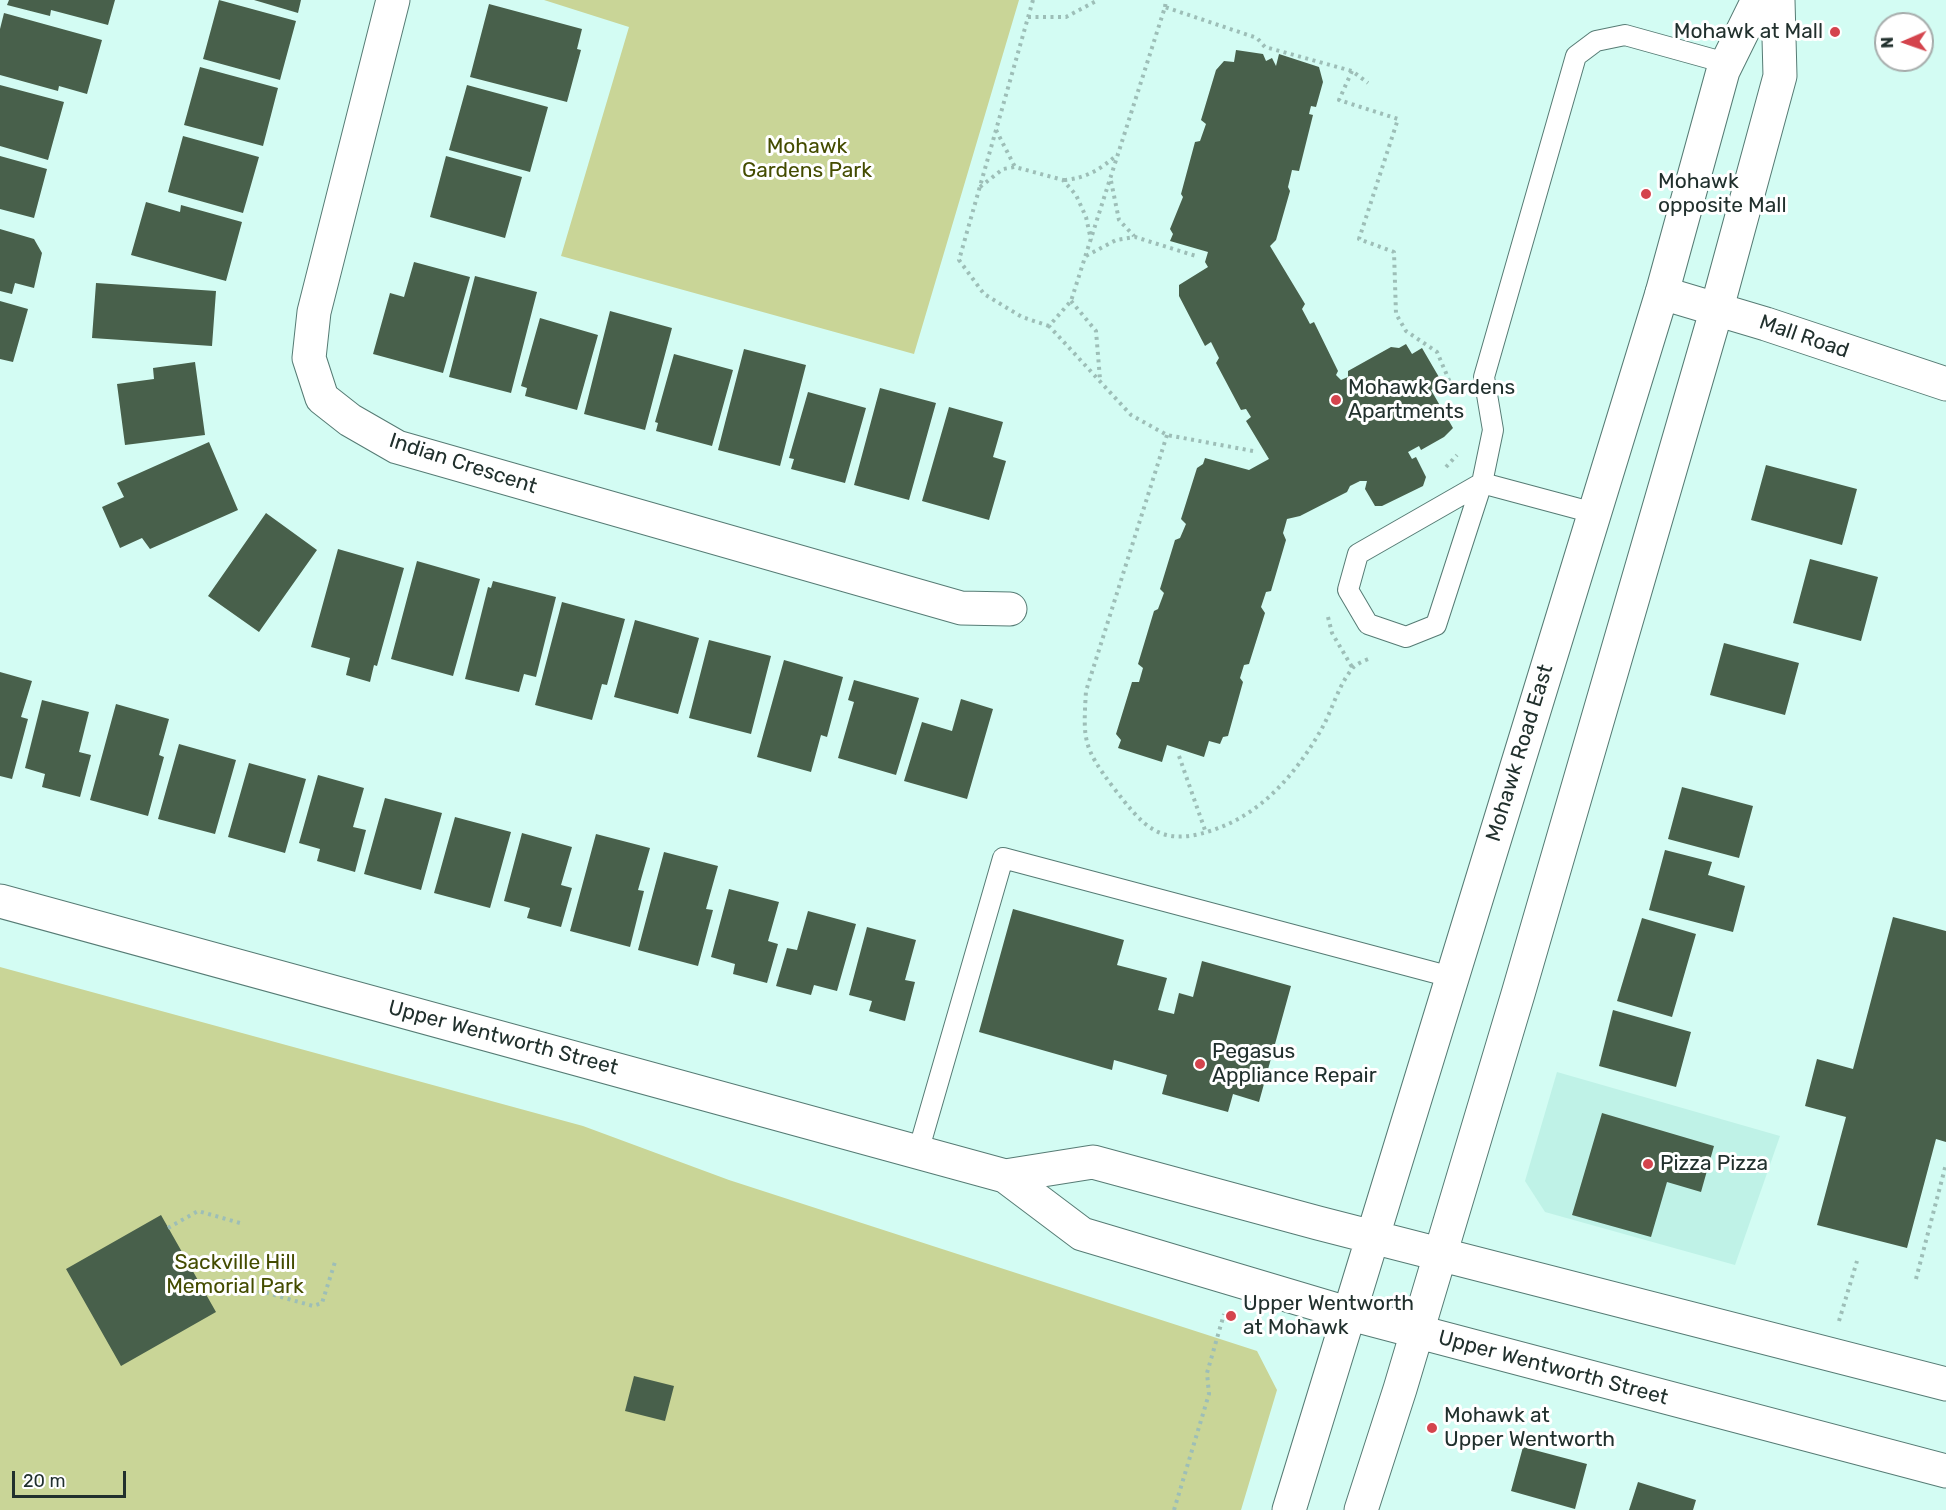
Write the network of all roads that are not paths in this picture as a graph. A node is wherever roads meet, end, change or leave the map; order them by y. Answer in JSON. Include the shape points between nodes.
{"nodes":[{"id":1,"x":393,"y":0,"type":"edge"},
{"id":2,"x":1758,"y":0,"type":"edge"},
{"id":3,"x":1778,"y":0,"type":"edge"},
{"id":4,"x":1726,"y":63,"type":"junction"},
{"id":5,"x":1662,"y":293,"type":"junction"},
{"id":6,"x":1717,"y":308,"type":"junction"},
{"id":7,"x":1946,"y":384,"type":"edge"},
{"id":8,"x":1482,"y":483,"type":"junction"},
{"id":9,"x":1594,"y":513,"type":"junction"},
{"id":10,"x":1010,"y":609,"type":"dead end"},
{"id":11,"x":0,"y":901,"type":"edge"},
{"id":12,"x":1451,"y":977,"type":"junction"},
{"id":13,"x":918,"y":1152,"type":"junction"},
{"id":14,"x":1005,"y":1176,"type":"junction"},
{"id":15,"x":1371,"y":1236,"type":"junction"},
{"id":16,"x":1441,"y":1254,"type":"junction"},
{"id":17,"x":1347,"y":1314,"type":"junction"},
{"id":18,"x":1417,"y":1332,"type":"junction"},
{"id":19,"x":1946,"y":1384,"type":"edge"},
{"id":20,"x":1946,"y":1471,"type":"edge"},
{"id":21,"x":1289,"y":1510,"type":"edge"},
{"id":22,"x":1361,"y":1510,"type":"edge"}],
"edges":[{"from":1,"to":10,"type":"main road","name":"Indian Crescent","via":[[314,312],[309,358],[321,398],[397,447],[961,608]]},
{"from":2,"to":4,"type":"main road","name":"Mohawk Road East"},
{"from":3,"to":6,"type":"main road","via":[[1780,76]]},
{"from":4,"to":5,"type":"main road","name":"Mohawk Road East"},
{"from":4,"to":8,"type":"lane","via":[[1626,35],[1596,41],[1576,56],[1484,377],[1492,430]]},
{"from":5,"to":6,"type":"main road","name":"Mall Road"},
{"from":5,"to":9,"type":"main road","name":"Mohawk Road East"},
{"from":6,"to":7,"type":"main road","name":"Mall Road"},
{"from":6,"to":16,"type":"main road"},
{"from":8,"to":8,"type":"lane","via":[[1437,625],[1406,637],[1368,624],[1348,590],[1358,554]]},
{"from":8,"to":9,"type":"lane"},
{"from":9,"to":12,"type":"main road","name":"Mohawk Road East"},
{"from":11,"to":13,"type":"main road","name":"Upper Wentworth Street"},
{"from":12,"to":13,"type":"lane","via":[[1003,858]]},
{"from":12,"to":15,"type":"main road","name":"Mohawk Road East"},
{"from":13,"to":14,"type":"main road","name":"Upper Wentworth Street"},
{"from":14,"to":15,"type":"main road","name":"Upper Wentworth Street","via":[[1093,1162]]},
{"from":14,"to":17,"type":"main road","name":"Upper Wentworth Street","via":[[1082,1234]]},
{"from":15,"to":16,"type":"main road","name":"Upper Wentworth Street"},
{"from":15,"to":17,"type":"main road","name":"Mohawk Road East"},
{"from":16,"to":18,"type":"main road"},
{"from":16,"to":19,"type":"main road","name":"Upper Wentworth Street"},
{"from":17,"to":18,"type":"main road","name":"Upper Wentworth Street"},
{"from":17,"to":21,"type":"main road","name":"Mohawk Road East"},
{"from":18,"to":20,"type":"main road","name":"Upper Wentworth Street"},
{"from":18,"to":22,"type":"main road"}]}
